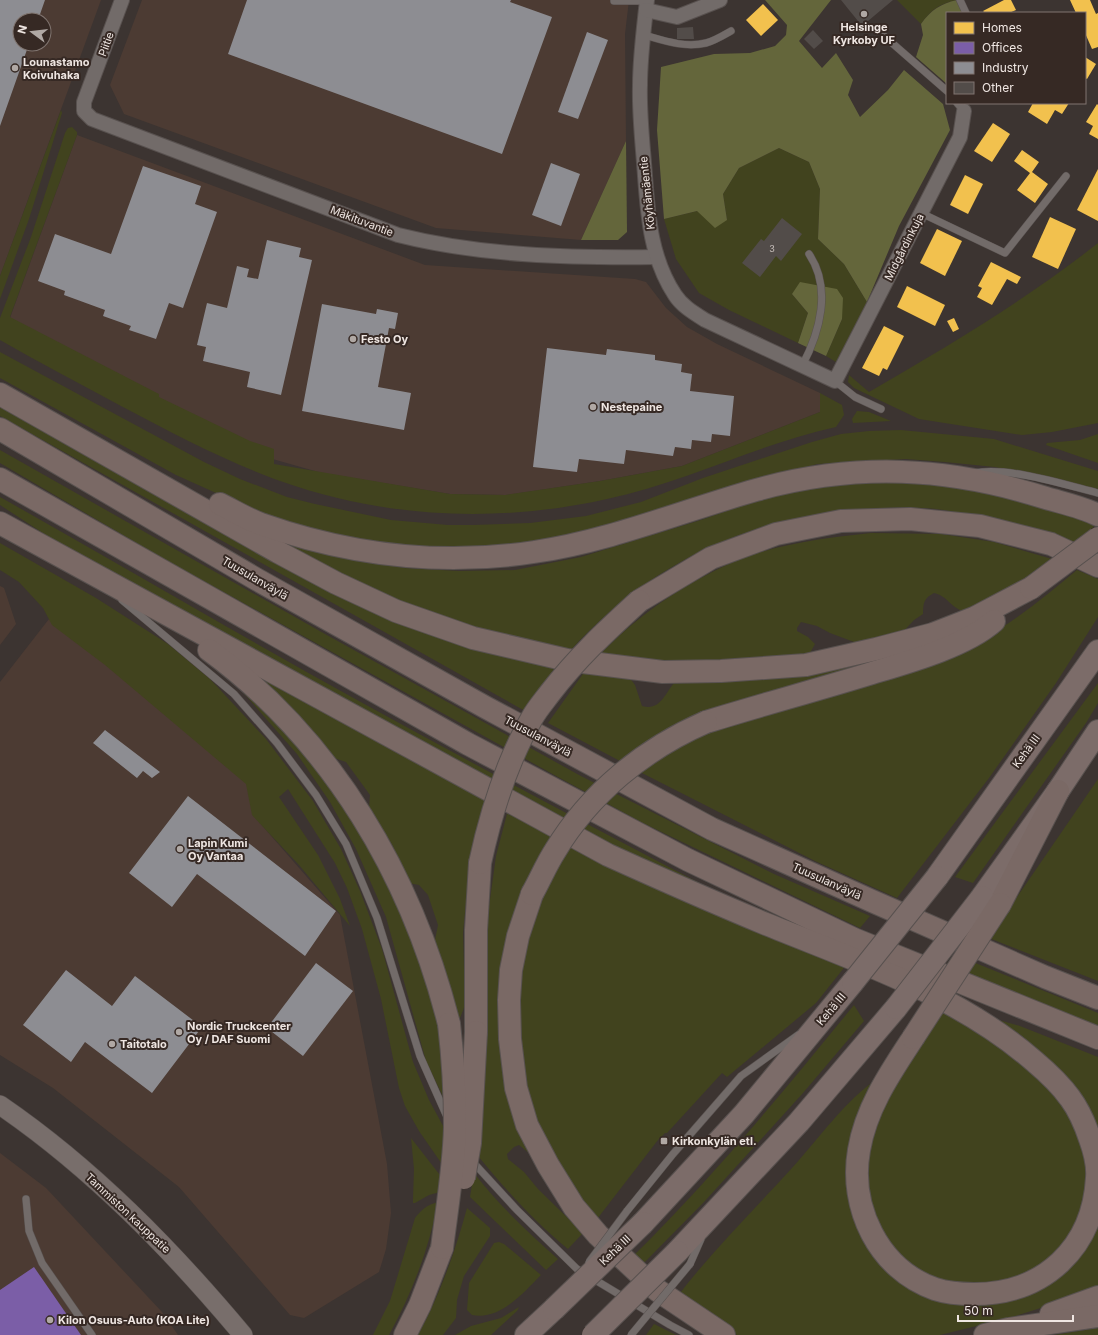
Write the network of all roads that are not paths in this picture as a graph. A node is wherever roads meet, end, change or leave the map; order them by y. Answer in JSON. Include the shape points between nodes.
{"nodes":[{"id":1,"x":122,"y":0,"type":"edge"},
{"id":2,"x":720,"y":0,"type":"edge"},
{"id":3,"x":960,"y":0,"type":"edge"},
{"id":4,"x":614,"y":1,"type":"edge"},
{"id":5,"x":647,"y":4,"type":"edge"},
{"id":6,"x":966,"y":12,"type":"edge"},
{"id":7,"x":731,"y":31,"type":"dead end"},
{"id":8,"x":644,"y":35,"type":"junction"},
{"id":9,"x":884,"y":36,"type":"dead end"},
{"id":10,"x":946,"y":90,"type":"edge"},
{"id":11,"x":962,"y":106,"type":"edge"},
{"id":12,"x":84,"y":111,"type":"joint"},
{"id":13,"x":1066,"y":176,"type":"dead end"},
{"id":14,"x":921,"y":213,"type":"junction"},
{"id":15,"x":809,"y":254,"type":"dead end"},
{"id":16,"x":656,"y":257,"type":"junction"},
{"id":17,"x":801,"y":366,"type":"junction"},
{"id":18,"x":835,"y":381,"type":"junction"},
{"id":19,"x":0,"y":394,"type":"edge"},
{"id":20,"x":881,"y":409,"type":"dead end"},
{"id":21,"x":47,"y":421,"type":"junction"},
{"id":22,"x":0,"y":430,"type":"edge"},
{"id":23,"x":960,"y":476,"type":"junction"},
{"id":24,"x":0,"y":478,"type":"edge"},
{"id":25,"x":1098,"y":493,"type":"edge"},
{"id":26,"x":1098,"y":515,"type":"edge"},
{"id":27,"x":0,"y":523,"type":"edge"},
{"id":28,"x":1098,"y":538,"type":"edge"},
{"id":29,"x":1098,"y":566,"type":"edge"},
{"id":30,"x":90,"y":573,"type":"junction"},
{"id":31,"x":1031,"y":588,"type":"junction"},
{"id":32,"x":142,"y":602,"type":"junction"},
{"id":33,"x":1098,"y":651,"type":"edge"},
{"id":34,"x":1098,"y":731,"type":"edge"},
{"id":35,"x":991,"y":901,"type":"junction"},
{"id":36,"x":1098,"y":998,"type":"edge"},
{"id":37,"x":1098,"y":1038,"type":"edge"},
{"id":38,"x":0,"y":1104,"type":"edge"},
{"id":39,"x":26,"y":1199,"type":"dead end"},
{"id":40,"x":442,"y":1248,"type":"junction"},
{"id":41,"x":684,"y":1258,"type":"junction"},
{"id":42,"x":1098,"y":1297,"type":"edge"},
{"id":43,"x":1098,"y":1316,"type":"edge"},
{"id":44,"x":1009,"y":1329,"type":"junction"},
{"id":45,"x":92,"y":1335,"type":"edge"},
{"id":46,"x":243,"y":1335,"type":"edge"},
{"id":47,"x":404,"y":1335,"type":"edge"},
{"id":48,"x":526,"y":1335,"type":"edge"},
{"id":49,"x":593,"y":1335,"type":"edge"},
{"id":50,"x":631,"y":1335,"type":"edge"},
{"id":51,"x":689,"y":1335,"type":"edge"},
{"id":52,"x":724,"y":1335,"type":"edge"},
{"id":53,"x":985,"y":1335,"type":"edge"}],
"edges":[{"from":1,"to":12,"type":"street","name":"Piitie","via":[[84,102]]},
{"from":2,"to":5,"type":"street","via":[[677,17]]},
{"from":3,"to":6,"type":"lane"},
{"from":4,"to":5,"type":"lane"},
{"from":5,"to":8,"type":"street","name":"Köyhämäentie"},
{"from":7,"to":8,"type":"lane","via":[[707,43],[688,45]]},
{"from":8,"to":16,"type":"street","name":"Köyhämäentie","via":[[640,84],[642,133],[649,227]]},
{"from":9,"to":10,"type":"lane"},
{"from":11,"to":14,"type":"street","name":"Midgårdinkuja","via":[[960,137]]},
{"from":12,"to":16,"type":"street","name":"Mäkituvantie","via":[[92,119],[405,237],[466,249],[568,256]]},
{"from":13,"to":14,"type":"lane","via":[[1005,253]]},
{"from":14,"to":18,"type":"street","name":"Midgårdinkuja"},
{"from":15,"to":17,"type":"lane","via":[[817,266],[821,285],[821,315],[813,342]]},
{"from":16,"to":17,"type":"street","name":"Köyhämäentie","via":[[675,296],[689,310]]},
{"from":17,"to":18,"type":"street","name":"Köyhämäentie"},
{"from":18,"to":20,"type":"lane","via":[[855,397]]},
{"from":19,"to":21,"type":"highway"},
{"from":21,"to":23,"type":"highway","via":[[259,523],[315,540],[369,552],[413,557],[484,558],[542,551],[584,542],[757,490],[806,479],[861,471]]},
{"from":21,"to":31,"type":"highway","via":[[343,586],[396,610],[473,638],[567,660],[663,672],[806,665],[933,634],[974,618]]},
{"from":22,"to":36,"type":"highway","name":"Tuusulanväylä","via":[[263,583],[485,707],[712,829],[1045,977]]},
{"from":23,"to":25,"type":"lane","via":[[988,470],[1042,479]]},
{"from":23,"to":26,"type":"highway","via":[[1013,487]]},
{"from":24,"to":37,"type":"highway","via":[[462,740],[688,860],[854,939]]},
{"from":27,"to":30,"type":"highway"},
{"from":28,"to":31,"type":"highway","bridge":true},
{"from":29,"to":40,"type":"highway","bridge":true,"via":[[1051,544],[980,526],[910,519],[841,521],[776,534],[711,558],[639,601],[595,640],[532,716],[510,762],[492,812],[480,863],[476,930],[476,1032],[468,1150],[462,1192]]},
{"from":30,"to":32,"type":"highway"},
{"from":30,"to":51,"type":"lane","via":[[234,694],[277,743],[316,795],[346,844],[377,918],[420,1056],[440,1105],[469,1158],[577,1269]]},
{"from":31,"to":52,"type":"highway","bridge":true,"via":[[988,626],[946,648],[908,662],[706,722],[656,748],[600,792],[576,820],[554,851],[532,894],[518,936],[511,970],[509,1000],[510,1038],[516,1088],[527,1125],[574,1207],[598,1235],[657,1290]]},
{"from":32,"to":35,"type":"highway","bridge":true,"via":[[608,855],[705,899],[895,977],[960,1008],[992,1028],[1050,1075],[1070,1097],[1084,1120],[1093,1146],[1098,1174],[1089,1219],[1078,1241],[1063,1260],[1042,1278],[1018,1289],[993,1294],[963,1294],[936,1289],[914,1279],[880,1248],[867,1224],[856,1178],[866,1121],[881,1088],[913,1038]]},
{"from":32,"to":40,"type":"highway","bridge":true,"via":[[240,673],[311,745],[345,790],[376,839],[404,891],[439,985],[448,1024],[454,1073],[455,1128]]},
{"from":33,"to":48,"type":"highway","name":"Kehä III","bridge":true,"via":[[937,877],[744,1114],[635,1217],[554,1309]]},
{"from":34,"to":35,"type":"highway"},
{"from":35,"to":41,"type":"highway","bridge":true,"via":[[799,1122],[710,1218]]},
{"from":38,"to":46,"type":"main road","name":"Tammiston kauppatie","via":[[59,1149],[147,1229],[198,1281]]},
{"from":39,"to":45,"type":"lane","via":[[29,1231],[42,1263]]},
{"from":40,"to":47,"type":"highway","via":[[420,1305]]},
{"from":41,"to":49,"type":"highway","bridge":true},
{"from":41,"to":50,"type":"lane","bridge":true},
{"from":42,"to":44,"type":"highway"},
{"from":43,"to":44,"type":"highway"},
{"from":44,"to":53,"type":"highway"}]}
